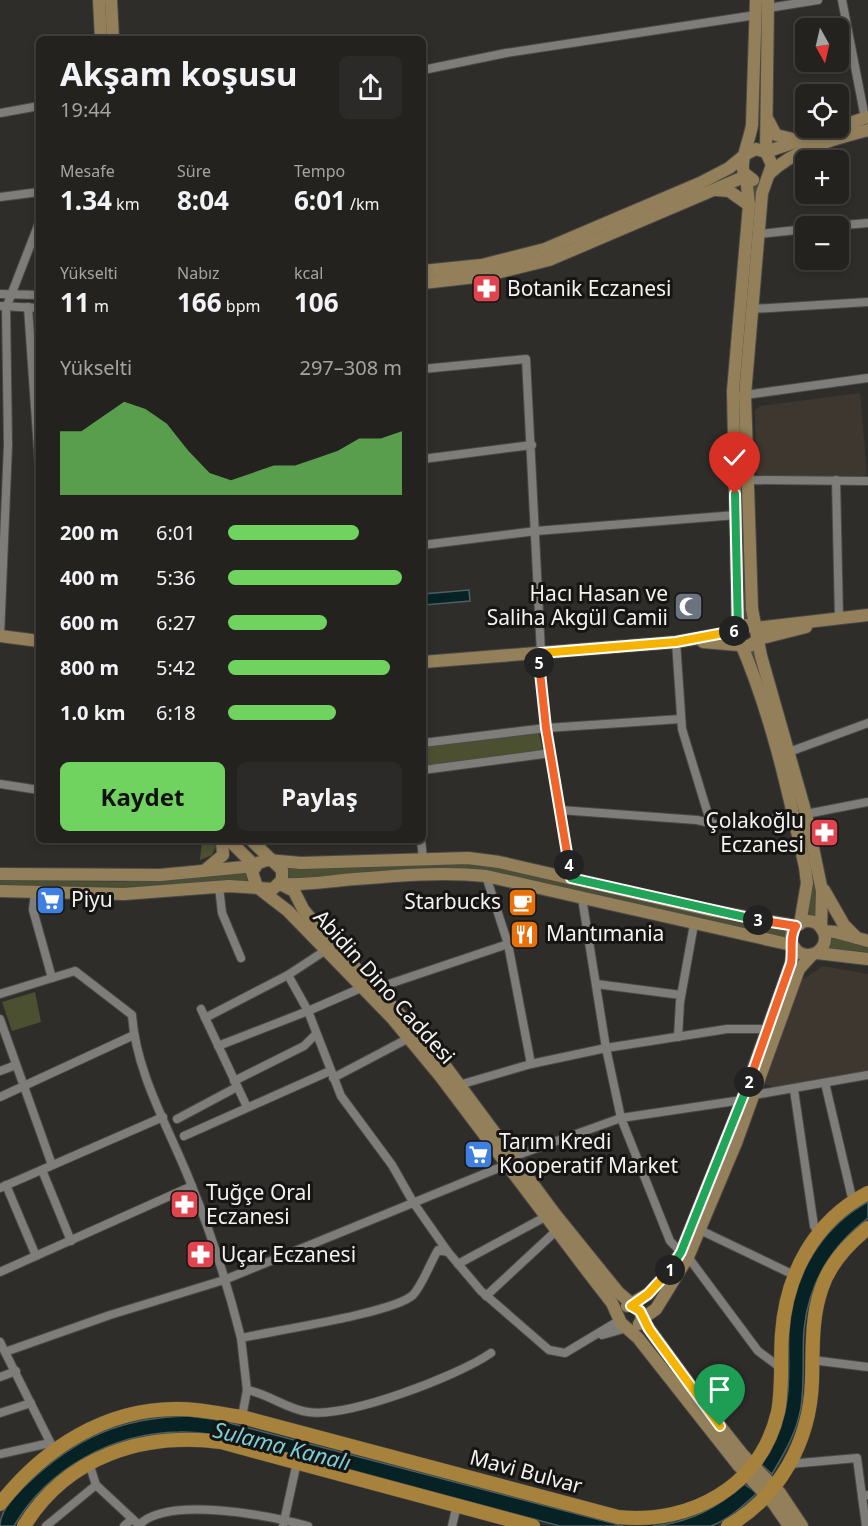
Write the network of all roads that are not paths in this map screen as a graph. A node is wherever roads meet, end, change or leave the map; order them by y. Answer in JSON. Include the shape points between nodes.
{"nodes":[{"id":1,"x":99,"y":0,"type":"edge"},
{"id":2,"x":111,"y":0,"type":"edge"},
{"id":3,"x":756,"y":0,"type":"edge"},
{"id":4,"x":818,"y":0,"type":"edge"},
{"id":5,"x":842,"y":0,"type":"edge"},
{"id":6,"x":768,"y":4,"type":"edge"},
{"id":7,"x":756,"y":15,"type":"junction"},
{"id":8,"x":102,"y":36,"type":"edge"},
{"id":9,"x":113,"y":36,"type":"edge"},
{"id":10,"x":426,"y":69,"type":"edge"},
{"id":11,"x":766,"y":106,"type":"junction"},
{"id":12,"x":36,"y":107,"type":"edge"},
{"id":13,"x":0,"y":113,"type":"edge"},
{"id":14,"x":867,"y":122,"type":"edge"},
{"id":15,"x":849,"y":125,"type":"edge"},
{"id":16,"x":804,"y":138,"type":"edge"},
{"id":17,"x":798,"y":140,"type":"junction"},
{"id":18,"x":766,"y":152,"type":"junction"},
{"id":19,"x":746,"y":154,"type":"junction"},
{"id":20,"x":770,"y":174,"type":"junction"},
{"id":21,"x":746,"y":176,"type":"junction"},
{"id":22,"x":713,"y":190,"type":"junction"},
{"id":23,"x":36,"y":192,"type":"edge"},
{"id":24,"x":0,"y":197,"type":"edge"},
{"id":25,"x":748,"y":205,"type":"junction"},
{"id":26,"x":868,"y":223,"type":"edge"},
{"id":27,"x":849,"y":225,"type":"edge"},
{"id":28,"x":36,"y":231,"type":"edge"},
{"id":29,"x":795,"y":231,"type":"edge"},
{"id":30,"x":759,"y":234,"type":"junction"},
{"id":31,"x":426,"y":271,"type":"edge"},
{"id":32,"x":426,"y":283,"type":"edge"},
{"id":33,"x":0,"y":294,"type":"edge"},
{"id":34,"x":11,"y":294,"type":"junction"},
{"id":35,"x":36,"y":295,"type":"edge"},
{"id":36,"x":868,"y":302,"type":"edge"},
{"id":37,"x":3,"y":306,"type":"edge"},
{"id":38,"x":28,"y":307,"type":"junction"},
{"id":39,"x":36,"y":308,"type":"edge"},
{"id":40,"x":752,"y":309,"type":"junction"},
{"id":41,"x":426,"y":369,"type":"edge"},
{"id":42,"x":868,"y":378,"type":"edge"},
{"id":43,"x":745,"y":395,"type":"junction"},
{"id":44,"x":36,"y":421,"type":"edge"},
{"id":45,"x":4,"y":445,"type":"edge"},
{"id":46,"x":532,"y":445,"type":"junction"},
{"id":47,"x":426,"y":459,"type":"edge"},
{"id":48,"x":747,"y":480,"type":"junction"},
{"id":49,"x":836,"y":480,"type":"junction"},
{"id":50,"x":868,"y":481,"type":"edge"},
{"id":51,"x":736,"y":515,"type":"junction"},
{"id":52,"x":536,"y":531,"type":"junction"},
{"id":53,"x":426,"y":545,"type":"edge"},
{"id":54,"x":868,"y":615,"type":"edge"},
{"id":55,"x":839,"y":618,"type":"junction"},
{"id":56,"x":757,"y":634,"type":"junction"},
{"id":57,"x":0,"y":636,"type":"edge"},
{"id":58,"x":740,"y":637,"type":"junction"},
{"id":59,"x":36,"y":641,"type":"edge"},
{"id":60,"x":676,"y":642,"type":"junction"},
{"id":61,"x":541,"y":653,"type":"junction"},
{"id":62,"x":426,"y":662,"type":"edge"},
{"id":63,"x":681,"y":719,"type":"junction"},
{"id":64,"x":868,"y":723,"type":"edge"},
{"id":65,"x":546,"y":728,"type":"junction"},
{"id":66,"x":426,"y":743,"type":"edge"},
{"id":67,"x":789,"y":752,"type":"junction"},
{"id":68,"x":550,"y":753,"type":"junction"},
{"id":69,"x":426,"y":770,"type":"edge"},
{"id":70,"x":0,"y":784,"type":"edge"},
{"id":71,"x":36,"y":790,"type":"edge"},
{"id":72,"x":868,"y":802,"type":"edge"},
{"id":73,"x":560,"y":810,"type":"junction"},
{"id":74,"x":800,"y":816,"type":"junction"},
{"id":75,"x":711,"y":824,"type":"junction"},
{"id":76,"x":222,"y":843,"type":"edge"},
{"id":77,"x":232,"y":843,"type":"edge"},
{"id":78,"x":254,"y":843,"type":"edge"},
{"id":79,"x":421,"y":843,"type":"edge"},
{"id":80,"x":423,"y":859,"type":"junction"},
{"id":81,"x":272,"y":861,"type":"junction"},
{"id":82,"x":255,"y":866,"type":"junction"},
{"id":83,"x":203,"y":871,"type":"junction"},
{"id":84,"x":0,"y":874,"type":"edge"},
{"id":85,"x":486,"y":876,"type":"junction"},
{"id":86,"x":571,"y":878,"type":"junction"},
{"id":87,"x":280,"y":884,"type":"junction"},
{"id":88,"x":820,"y":884,"type":"junction"},
{"id":89,"x":219,"y":887,"type":"junction"},
{"id":90,"x":262,"y":890,"type":"junction"},
{"id":91,"x":0,"y":891,"type":"edge"},
{"id":92,"x":35,"y":892,"type":"junction"},
{"id":93,"x":582,"y":898,"type":"junction"},
{"id":94,"x":694,"y":924,"type":"junction"},
{"id":95,"x":798,"y":925,"type":"junction"},
{"id":96,"x":822,"y":929,"type":"junction"},
{"id":97,"x":863,"y":939,"type":"edge"},
{"id":98,"x":508,"y":944,"type":"junction"},
{"id":99,"x":793,"y":946,"type":"junction"},
{"id":100,"x":326,"y":950,"type":"junction"},
{"id":101,"x":815,"y":954,"type":"junction"},
{"id":102,"x":240,"y":958,"type":"dead end"},
{"id":103,"x":868,"y":959,"type":"edge"},
{"id":104,"x":288,"y":975,"type":"junction"},
{"id":105,"x":52,"y":978,"type":"junction"},
{"id":106,"x":596,"y":984,"type":"junction"},
{"id":107,"x":361,"y":988,"type":"junction"},
{"id":108,"x":377,"y":988,"type":"junction"},
{"id":109,"x":0,"y":994,"type":"edge"},
{"id":110,"x":681,"y":995,"type":"junction"},
{"id":111,"x":308,"y":1011,"type":"junction"},
{"id":112,"x":0,"y":1019,"type":"edge"},
{"id":113,"x":769,"y":1029,"type":"junction"},
{"id":114,"x":316,"y":1034,"type":"junction"},
{"id":115,"x":134,"y":1035,"type":"junction"},
{"id":116,"x":678,"y":1037,"type":"junction"},
{"id":117,"x":409,"y":1038,"type":"junction"},
{"id":118,"x":218,"y":1046,"type":"junction"},
{"id":119,"x":606,"y":1048,"type":"junction"},
{"id":120,"x":531,"y":1064,"type":"junction"},
{"id":121,"x":16,"y":1065,"type":"junction"},
{"id":122,"x":0,"y":1071,"type":"edge"},
{"id":123,"x":332,"y":1075,"type":"junction"},
{"id":124,"x":868,"y":1075,"type":"edge"},
{"id":125,"x":825,"y":1083,"type":"junction"},
{"id":126,"x":236,"y":1084,"type":"junction"},
{"id":127,"x":459,"y":1085,"type":"junction"},
{"id":128,"x":23,"y":1086,"type":"junction"},
{"id":129,"x":794,"y":1090,"type":"junction"},
{"id":130,"x":0,"y":1097,"type":"edge"},
{"id":131,"x":748,"y":1098,"type":"junction"},
{"id":132,"x":247,"y":1107,"type":"junction"},
{"id":133,"x":163,"y":1117,"type":"junction"},
{"id":134,"x":621,"y":1118,"type":"junction"},
{"id":135,"x":177,"y":1119,"type":"dead end"},
{"id":136,"x":184,"y":1136,"type":"dead end"},
{"id":137,"x":509,"y":1161,"type":"junction"},
{"id":138,"x":52,"y":1165,"type":"junction"},
{"id":139,"x":42,"y":1170,"type":"junction"},
{"id":140,"x":192,"y":1186,"type":"junction"},
{"id":141,"x":3,"y":1187,"type":"edge"},
{"id":142,"x":868,"y":1193,"type":"edge"},
{"id":143,"x":413,"y":1202,"type":"junction"},
{"id":144,"x":854,"y":1202,"type":"junction"},
{"id":145,"x":545,"y":1217,"type":"junction"},
{"id":146,"x":868,"y":1228,"type":"edge"},
{"id":147,"x":700,"y":1230,"type":"junction"},
{"id":148,"x":556,"y":1231,"type":"junction"},
{"id":149,"x":819,"y":1234,"type":"junction"},
{"id":150,"x":71,"y":1241,"type":"junction"},
{"id":151,"x":448,"y":1252,"type":"junction"},
{"id":152,"x":685,"y":1254,"type":"junction"},
{"id":153,"x":36,"y":1256,"type":"junction"},
{"id":154,"x":458,"y":1264,"type":"junction"},
{"id":155,"x":0,"y":1272,"type":"edge"},
{"id":156,"x":794,"y":1275,"type":"junction"},
{"id":157,"x":224,"y":1280,"type":"junction"},
{"id":158,"x":486,"y":1296,"type":"junction"},
{"id":159,"x":631,"y":1306,"type":"junction"},
{"id":160,"x":642,"y":1319,"type":"junction"},
{"id":161,"x":624,"y":1324,"type":"junction"},
{"id":162,"x":241,"y":1338,"type":"junction"},
{"id":163,"x":0,"y":1342,"type":"edge"},
{"id":164,"x":5,"y":1352,"type":"junction"},
{"id":165,"x":491,"y":1353,"type":"dead end"},
{"id":166,"x":812,"y":1360,"type":"junction"},
{"id":167,"x":868,"y":1367,"type":"edge"},
{"id":168,"x":781,"y":1368,"type":"junction"},
{"id":169,"x":16,"y":1371,"type":"junction"},
{"id":170,"x":0,"y":1377,"type":"edge"},
{"id":171,"x":247,"y":1390,"type":"junction"},
{"id":172,"x":31,"y":1403,"type":"junction"},
{"id":173,"x":0,"y":1413,"type":"edge"},
{"id":174,"x":242,"y":1417,"type":"junction"},
{"id":175,"x":52,"y":1446,"type":"junction"},
{"id":176,"x":0,"y":1454,"type":"edge"},
{"id":177,"x":297,"y":1462,"type":"junction"},
{"id":178,"x":89,"y":1464,"type":"junction"},
{"id":179,"x":789,"y":1464,"type":"junction"},
{"id":180,"x":748,"y":1468,"type":"junction"},
{"id":181,"x":96,"y":1485,"type":"junction"},
{"id":182,"x":770,"y":1492,"type":"junction"},
{"id":183,"x":865,"y":1496,"type":"edge"},
{"id":184,"x":0,"y":1504,"type":"edge"},
{"id":185,"x":457,"y":1505,"type":"junction"},
{"id":186,"x":137,"y":1523,"type":"edge"},
{"id":187,"x":284,"y":1523,"type":"edge"},
{"id":188,"x":24,"y":1526,"type":"edge"},
{"id":189,"x":45,"y":1526,"type":"edge"},
{"id":190,"x":124,"y":1526,"type":"edge"},
{"id":191,"x":308,"y":1526,"type":"edge"},
{"id":192,"x":452,"y":1526,"type":"edge"},
{"id":193,"x":533,"y":1526,"type":"edge"},
{"id":194,"x":728,"y":1526,"type":"edge"},
{"id":195,"x":789,"y":1526,"type":"edge"},
{"id":196,"x":802,"y":1526,"type":"edge"},
{"id":197,"x":866,"y":1526,"type":"edge"}],
"edges":[{"from":1,"to":8,"type":"main road"},
{"from":2,"to":9,"type":"main road"},
{"from":3,"to":7,"type":"main road"},
{"from":4,"to":6,"type":"street"},
{"from":5,"to":14,"type":"street"},
{"from":6,"to":11,"type":"main road"},
{"from":7,"to":10,"type":"street"},
{"from":7,"to":19,"type":"main road","via":[[754,108]]},
{"from":11,"to":17,"type":"main road","via":[[769,126],[776,135]]},
{"from":11,"to":18,"type":"main road"},
{"from":12,"to":13,"type":"street"},
{"from":14,"to":15,"type":"main road"},
{"from":14,"to":20,"type":"main road","via":[[778,165]]},
{"from":16,"to":17,"type":"main road"},
{"from":17,"to":18,"type":"main road"},
{"from":18,"to":19,"type":"main road","via":[[756,149]]},
{"from":18,"to":20,"type":"main road","via":[[772,160]]},
{"from":19,"to":21,"type":"main road","via":[[741,163]]},
{"from":19,"to":31,"type":"main road","via":[[708,179],[545,249],[482,265]]},
{"from":20,"to":21,"type":"main road","via":[[757,180]]},
{"from":20,"to":30,"type":"main road","via":[[762,193]]},
{"from":21,"to":22,"type":"main road"},
{"from":21,"to":25,"type":"main road"},
{"from":22,"to":25,"type":"main road","via":[[729,191]]},
{"from":22,"to":32,"type":"main road","via":[[549,260],[484,276]]},
{"from":23,"to":24,"type":"street"},
{"from":25,"to":51,"type":"main road","via":[[733,391]]},
{"from":26,"to":27,"type":"street"},
{"from":28,"to":34,"type":"street"},
{"from":29,"to":30,"type":"street"},
{"from":30,"to":40,"type":"main road"},
{"from":33,"to":34,"type":"street"},
{"from":34,"to":35,"type":"street"},
{"from":34,"to":37,"type":"street"},
{"from":36,"to":40,"type":"street"},
{"from":37,"to":38,"type":"street"},
{"from":37,"to":45,"type":"street"},
{"from":38,"to":39,"type":"street"},
{"from":38,"to":44,"type":"street"},
{"from":40,"to":43,"type":"main road"},
{"from":41,"to":46,"type":"street","via":[[526,359]]},
{"from":42,"to":43,"type":"street"},
{"from":43,"to":48,"type":"main road"},
{"from":45,"to":57,"type":"street"},
{"from":46,"to":47,"type":"street"},
{"from":46,"to":52,"type":"street"},
{"from":48,"to":49,"type":"street"},
{"from":48,"to":56,"type":"main road","via":[[750,575]]},
{"from":49,"to":50,"type":"street"},
{"from":49,"to":55,"type":"street"},
{"from":51,"to":52,"type":"street"},
{"from":51,"to":58,"type":"main road"},
{"from":52,"to":53,"type":"street"},
{"from":52,"to":61,"type":"street"},
{"from":54,"to":55,"type":"main road"},
{"from":55,"to":56,"type":"main road"},
{"from":56,"to":58,"type":"main road","via":[[750,646]]},
{"from":56,"to":58,"type":"main road","via":[[746,625]]},
{"from":56,"to":67,"type":"main road"},
{"from":57,"to":59,"type":"main road"},
{"from":58,"to":60,"type":"main road"},
{"from":58,"to":74,"type":"main road"},
{"from":60,"to":61,"type":"main road"},
{"from":60,"to":63,"type":"street"},
{"from":61,"to":62,"type":"main road"},
{"from":61,"to":65,"type":"street"},
{"from":63,"to":65,"type":"street"},
{"from":63,"to":75,"type":"street"},
{"from":64,"to":67,"type":"street"},
{"from":65,"to":66,"type":"street"},
{"from":65,"to":68,"type":"street"},
{"from":67,"to":74,"type":"main road"},
{"from":68,"to":69,"type":"street"},
{"from":68,"to":73,"type":"street"},
{"from":70,"to":71,"type":"street"},
{"from":72,"to":74,"type":"street"},
{"from":73,"to":75,"type":"street"},
{"from":73,"to":86,"type":"street"},
{"from":74,"to":75,"type":"street"},
{"from":74,"to":88,"type":"main road"},
{"from":74,"to":95,"type":"main road","via":[[807,883]]},
{"from":76,"to":83,"type":"main road","via":[[222,855]]},
{"from":77,"to":82,"type":"main road"},
{"from":78,"to":81,"type":"main road"},
{"from":79,"to":80,"type":"street"},
{"from":80,"to":81,"type":"main road"},
{"from":80,"to":86,"type":"main road","via":[[468,858]]},
{"from":81,"to":82,"type":"main road"},
{"from":81,"to":87,"type":"main road","via":[[282,870]]},
{"from":82,"to":83,"type":"main road"},
{"from":82,"to":90,"type":"main road","via":[[252,878]]},
{"from":83,"to":84,"type":"main road","via":[[83,877]]},
{"from":85,"to":87,"type":"main road"},
{"from":85,"to":93,"type":"main road"},
{"from":85,"to":98,"type":"street"},
{"from":86,"to":95,"type":"main road","via":[[708,910]]},
{"from":87,"to":90,"type":"main road"},
{"from":87,"to":108,"type":"main road","name":"Abidin Dino Caddesi","via":[[294,891],[327,938]]},
{"from":88,"to":96,"type":"main road"},
{"from":88,"to":97,"type":"main road","via":[[844,925]]},
{"from":89,"to":90,"type":"main road"},
{"from":89,"to":92,"type":"main road","via":[[124,894]]},
{"from":89,"to":102,"type":"street","via":[[222,913]]},
{"from":90,"to":100,"type":"main road","name":"Abidin Dino Caddesi"},
{"from":91,"to":92,"type":"main road"},
{"from":92,"to":105,"type":"street","via":[[33,910]]},
{"from":93,"to":94,"type":"main road"},
{"from":93,"to":106,"type":"street"},
{"from":94,"to":99,"type":"main road"},
{"from":94,"to":110,"type":"street"},
{"from":95,"to":96,"type":"main road","via":[[809,921]]},
{"from":95,"to":99,"type":"main road","via":[[792,932]]},
{"from":96,"to":97,"type":"main road"},
{"from":96,"to":101,"type":"main road","via":[[824,945]]},
{"from":98,"to":108,"type":"street"},
{"from":98,"to":120,"type":"street"},
{"from":99,"to":101,"type":"main road","via":[[804,955]]},
{"from":99,"to":113,"type":"main road"},
{"from":100,"to":104,"type":"street"},
{"from":100,"to":107,"type":"main road","name":"Abidin Dino Caddesi"},
{"from":101,"to":103,"type":"main road"},
{"from":101,"to":131,"type":"main road","via":[[799,969]]},
{"from":104,"to":111,"type":"street"},
{"from":104,"to":118,"type":"street","via":[[203,1014]]},
{"from":105,"to":109,"type":"street"},
{"from":105,"to":115,"type":"street","via":[[75,971],[132,1015]]},
{"from":106,"to":110,"type":"street"},
{"from":106,"to":119,"type":"street"},
{"from":107,"to":111,"type":"street"},
{"from":107,"to":117,"type":"main road","name":"Abidin Dino Caddesi"},
{"from":108,"to":127,"type":"main road","name":"Abidin Dino Caddesi","via":[[432,1048]]},
{"from":110,"to":116,"type":"street"},
{"from":111,"to":114,"type":"street"},
{"from":111,"to":118,"type":"street"},
{"from":112,"to":121,"type":"street"},
{"from":113,"to":116,"type":"street","via":[[727,1029]]},
{"from":113,"to":131,"type":"main road"},
{"from":114,"to":123,"type":"street"},
{"from":114,"to":126,"type":"street","via":[[304,1046]]},
{"from":115,"to":128,"type":"street"},
{"from":115,"to":133,"type":"street"},
{"from":116,"to":119,"type":"street"},
{"from":117,"to":123,"type":"street"},
{"from":117,"to":137,"type":"main road","name":"Abidin Dino Caddesi"},
{"from":118,"to":126,"type":"street"},
{"from":119,"to":120,"type":"street"},
{"from":119,"to":134,"type":"street"},
{"from":120,"to":127,"type":"street"},
{"from":121,"to":122,"type":"street"},
{"from":121,"to":128,"type":"street"},
{"from":123,"to":132,"type":"street"},
{"from":123,"to":143,"type":"street","via":[[341,1096],[392,1165]]},
{"from":124,"to":125,"type":"street"},
{"from":125,"to":129,"type":"street"},
{"from":125,"to":144,"type":"street"},
{"from":126,"to":132,"type":"street"},
{"from":126,"to":135,"type":"street"},
{"from":127,"to":137,"type":"main road","name":"Abidin Dino Caddesi"},
{"from":128,"to":130,"type":"street"},
{"from":128,"to":138,"type":"street"},
{"from":129,"to":131,"type":"street"},
{"from":129,"to":149,"type":"street","via":[[814,1226]]},
{"from":131,"to":134,"type":"street"},
{"from":131,"to":147,"type":"main road"},
{"from":131,"to":152,"type":"main road"},
{"from":132,"to":136,"type":"street"},
{"from":133,"to":138,"type":"street"},
{"from":133,"to":140,"type":"street"},
{"from":134,"to":137,"type":"street"},
{"from":134,"to":152,"type":"street","via":[[670,1241]]},
{"from":137,"to":143,"type":"street"},
{"from":137,"to":145,"type":"main road","name":"Abidin Dino Caddesi"},
{"from":137,"to":159,"type":"main road","name":"Abidin Dino Caddesi"},
{"from":138,"to":139,"type":"street"},
{"from":139,"to":141,"type":"street"},
{"from":139,"to":150,"type":"street"},
{"from":140,"to":150,"type":"street"},
{"from":140,"to":157,"type":"street"},
{"from":141,"to":153,"type":"street"},
{"from":142,"to":144,"type":"main road","name":"Mavi Bulvar"},
{"from":143,"to":151,"type":"street"},
{"from":143,"to":157,"type":"street"},
{"from":144,"to":149,"type":"main road","name":"Mavi Bulvar"},
{"from":145,"to":148,"type":"main road","name":"Abidin Dino Caddesi"},
{"from":145,"to":154,"type":"street"},
{"from":146,"to":166,"type":"main road","via":[[849,1245],[821,1288],[813,1323]]},
{"from":147,"to":152,"type":"main road"},
{"from":147,"to":156,"type":"street"},
{"from":148,"to":158,"type":"street"},
{"from":148,"to":161,"type":"main road","name":"Abidin Dino Caddesi"},
{"from":149,"to":156,"type":"main road","name":"Mavi Bulvar"},
{"from":150,"to":153,"type":"street"},
{"from":151,"to":154,"type":"street"},
{"from":151,"to":162,"type":"street","via":[[438,1250],[412,1295],[395,1304]]},
{"from":152,"to":159,"type":"main road"},
{"from":152,"to":160,"type":"main road","via":[[656,1309]]},
{"from":152,"to":168,"type":"street","via":[[758,1351]]},
{"from":153,"to":155,"type":"street"},
{"from":154,"to":158,"type":"street"},
{"from":156,"to":168,"type":"main road","name":"Mavi Bulvar","via":[[784,1308]]},
{"from":157,"to":162,"type":"street"},
{"from":157,"to":164,"type":"street"},
{"from":158,"to":161,"type":"street","via":[[549,1350],[565,1353]]},
{"from":159,"to":160,"type":"main road","via":[[640,1311]]},
{"from":159,"to":161,"type":"main road","via":[[622,1310]]},
{"from":160,"to":161,"type":"main road","via":[[638,1325]]},
{"from":160,"to":180,"type":"main road","name":"Abidin Dino Caddesi"},
{"from":161,"to":180,"type":"main road","name":"Abidin Dino Caddesi"},
{"from":162,"to":171,"type":"street"},
{"from":163,"to":164,"type":"street"},
{"from":164,"to":169,"type":"street"},
{"from":165,"to":171,"type":"street","via":[[462,1371],[339,1411],[304,1412]]},
{"from":166,"to":167,"type":"street"},
{"from":166,"to":179,"type":"main road","via":[[805,1429]]},
{"from":168,"to":180,"type":"main road","name":"Mavi Bulvar","via":[[775,1421],[762,1452]]},
{"from":169,"to":170,"type":"street"},
{"from":169,"to":172,"type":"street"},
{"from":171,"to":174,"type":"street"},
{"from":172,"to":173,"type":"street"},
{"from":172,"to":175,"type":"street"},
{"from":174,"to":175,"type":"main road","name":"Mavi Bulvar","via":[[201,1410],[155,1410],[100,1424]]},
{"from":174,"to":180,"type":"main road","name":"Mavi Bulvar","via":[[626,1518],[656,1518],[694,1510]]},
{"from":175,"to":176,"type":"street"},
{"from":175,"to":184,"type":"main road","name":"Mavi Bulvar"},
{"from":177,"to":178,"type":"main road","via":[[190,1438],[140,1443]]},
{"from":177,"to":185,"type":"main road"},
{"from":177,"to":187,"type":"street"},
{"from":178,"to":181,"type":"street"},
{"from":178,"to":188,"type":"main road","via":[[58,1485]]},
{"from":179,"to":182,"type":"main road"},
{"from":179,"to":183,"type":"street","via":[[857,1458]]},
{"from":180,"to":182,"type":"main road","name":"Abidin Dino Caddesi"},
{"from":181,"to":186,"type":"street"},
{"from":181,"to":189,"type":"street"},
{"from":182,"to":194,"type":"main road"},
{"from":182,"to":195,"type":"main road","name":"Abidin Dino Caddesi"},
{"from":182,"to":196,"type":"main road","name":"Abidin Dino Caddesi"},
{"from":183,"to":197,"type":"street"},
{"from":185,"to":192,"type":"street"},
{"from":185,"to":193,"type":"main road"},
{"from":186,"to":187,"type":"street","via":[[147,1516],[211,1510],[244,1512]]},
{"from":186,"to":190,"type":"street"},
{"from":187,"to":191,"type":"street"}]}
